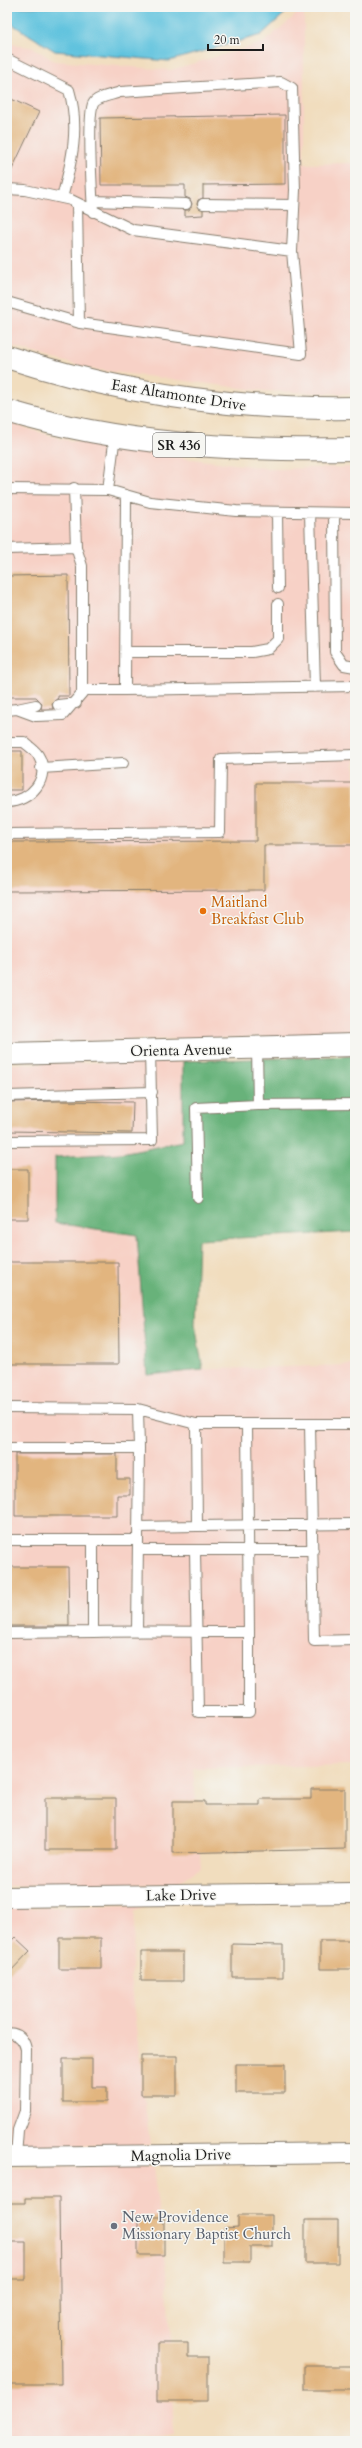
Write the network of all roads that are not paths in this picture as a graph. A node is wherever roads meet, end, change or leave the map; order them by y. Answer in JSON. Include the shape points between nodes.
{"nodes":[{"id":1,"x":7,"y":59,"type":"edge"},
{"id":2,"x":7,"y":190,"type":"edge"},
{"id":3,"x":62,"y":198,"type":"junction"},
{"id":4,"x":93,"y":201,"type":"junction"},
{"id":5,"x":77,"y":203,"type":"junction"},
{"id":6,"x":186,"y":204,"type":"dead end"},
{"id":7,"x":203,"y":204,"type":"dead end"},
{"id":8,"x":294,"y":205,"type":"junction"},
{"id":9,"x":93,"y":212,"type":"junction"},
{"id":10,"x":292,"y":251,"type":"junction"},
{"id":11,"x":7,"y":302,"type":"edge"},
{"id":12,"x":79,"y":323,"type":"junction"},
{"id":13,"x":7,"y":357,"type":"edge"},
{"id":14,"x":355,"y":408,"type":"edge"},
{"id":15,"x":7,"y":411,"type":"edge"},
{"id":16,"x":115,"y":435,"type":"junction"},
{"id":17,"x":355,"y":449,"type":"edge"},
{"id":18,"x":74,"y":488,"type":"junction"},
{"id":19,"x":7,"y":489,"type":"edge"},
{"id":20,"x":108,"y":490,"type":"junction"},
{"id":21,"x":126,"y":495,"type":"junction"},
{"id":22,"x":277,"y":512,"type":"junction"},
{"id":23,"x":310,"y":512,"type":"junction"},
{"id":24,"x":334,"y":513,"type":"junction"},
{"id":25,"x":355,"y":513,"type":"edge"},
{"id":26,"x":76,"y":547,"type":"junction"},
{"id":27,"x":7,"y":549,"type":"edge"},
{"id":28,"x":278,"y":588,"type":"dead end"},
{"id":29,"x":278,"y":604,"type":"dead end"},
{"id":30,"x":125,"y":652,"type":"junction"},
{"id":31,"x":355,"y":667,"type":"edge"},
{"id":32,"x":355,"y":686,"type":"edge"},
{"id":33,"x":315,"y":687,"type":"junction"},
{"id":34,"x":82,"y":690,"type":"junction"},
{"id":35,"x":125,"y":690,"type":"junction"},
{"id":36,"x":76,"y":703,"type":"junction"},
{"id":37,"x":36,"y":705,"type":"dead end"},
{"id":38,"x":58,"y":705,"type":"dead end"},
{"id":39,"x":12,"y":710,"type":"edge"},
{"id":40,"x":7,"y":742,"type":"edge"},
{"id":41,"x":355,"y":755,"type":"edge"},
{"id":42,"x":123,"y":763,"type":"dead end"},
{"id":43,"x":41,"y":768,"type":"junction"},
{"id":44,"x":7,"y":802,"type":"edge"},
{"id":45,"x":7,"y":834,"type":"edge"},
{"id":46,"x":355,"y":1045,"type":"edge"},
{"id":47,"x":257,"y":1048,"type":"junction"},
{"id":48,"x":150,"y":1051,"type":"junction"},
{"id":49,"x":7,"y":1054,"type":"edge"},
{"id":50,"x":152,"y":1092,"type":"junction"},
{"id":51,"x":7,"y":1096,"type":"edge"},
{"id":52,"x":355,"y":1104,"type":"edge"},
{"id":53,"x":258,"y":1105,"type":"junction"},
{"id":54,"x":7,"y":1141,"type":"edge"},
{"id":55,"x":198,"y":1198,"type":"dead end"},
{"id":56,"x":7,"y":1408,"type":"edge"},
{"id":57,"x":138,"y":1409,"type":"junction"},
{"id":58,"x":196,"y":1424,"type":"junction"},
{"id":59,"x":247,"y":1424,"type":"junction"},
{"id":60,"x":310,"y":1424,"type":"junction"},
{"id":61,"x":355,"y":1424,"type":"edge"},
{"id":62,"x":7,"y":1448,"type":"edge"},
{"id":63,"x":139,"y":1448,"type":"junction"},
{"id":64,"x":355,"y":1524,"type":"edge"},
{"id":65,"x":313,"y":1525,"type":"junction"},
{"id":66,"x":197,"y":1526,"type":"junction"},
{"id":67,"x":248,"y":1526,"type":"junction"},
{"id":68,"x":138,"y":1527,"type":"junction"},
{"id":69,"x":7,"y":1540,"type":"edge"},
{"id":70,"x":93,"y":1540,"type":"junction"},
{"id":71,"x":138,"y":1545,"type":"junction"},
{"id":72,"x":313,"y":1550,"type":"junction"},
{"id":73,"x":195,"y":1551,"type":"junction"},
{"id":74,"x":248,"y":1551,"type":"junction"},
{"id":75,"x":93,"y":1632,"type":"junction"},
{"id":76,"x":137,"y":1632,"type":"junction"},
{"id":77,"x":196,"y":1632,"type":"junction"},
{"id":78,"x":249,"y":1632,"type":"junction"},
{"id":79,"x":7,"y":1633,"type":"edge"},
{"id":80,"x":355,"y":1640,"type":"edge"},
{"id":81,"x":355,"y":1893,"type":"edge"},
{"id":82,"x":7,"y":1897,"type":"edge"},
{"id":83,"x":7,"y":2033,"type":"edge"},
{"id":84,"x":355,"y":2153,"type":"edge"},
{"id":85,"x":11,"y":2156,"type":"edge"}],
"edges":[{"from":1,"to":3,"type":"lane","via":[[70,90],[75,121],[75,144]]},
{"from":2,"to":3,"type":"lane","via":[[25,190]]},
{"from":3,"to":5,"type":"lane"},
{"from":4,"to":6,"type":"lane"},
{"from":4,"to":8,"type":"lane","via":[[91,122],[93,104],[96,100],[120,92],[281,82],[292,88]]},
{"from":4,"to":9,"type":"lane"},
{"from":5,"to":9,"type":"lane"},
{"from":5,"to":12,"type":"lane"},
{"from":7,"to":8,"type":"lane"},
{"from":8,"to":10,"type":"lane"},
{"from":9,"to":10,"type":"lane","via":[[133,230]]},
{"from":10,"to":12,"type":"lane","via":[[300,354]]},
{"from":11,"to":12,"type":"lane"},
{"from":13,"to":14,"type":"main road","name":"East Altamonte Drive","via":[[120,387],[203,402],[266,407]]},
{"from":15,"to":16,"type":"main road","number":"SR 436"},
{"from":16,"to":17,"type":"main road","number":"SR 436","via":[[151,442],[245,449]]},
{"from":16,"to":20,"type":"lane"},
{"from":18,"to":19,"type":"lane"},
{"from":18,"to":20,"type":"lane"},
{"from":18,"to":26,"type":"lane"},
{"from":20,"to":21,"type":"lane"},
{"from":21,"to":22,"type":"lane","via":[[150,502],[236,511]]},
{"from":21,"to":30,"type":"lane"},
{"from":22,"to":23,"type":"lane"},
{"from":22,"to":28,"type":"lane"},
{"from":23,"to":24,"type":"lane"},
{"from":23,"to":33,"type":"lane"},
{"from":24,"to":25,"type":"lane"},
{"from":24,"to":31,"type":"lane","via":[[335,652],[344,665]]},
{"from":26,"to":27,"type":"lane"},
{"from":26,"to":34,"type":"lane","via":[[82,566]]},
{"from":29,"to":30,"type":"lane","via":[[278,639],[268,649],[252,652]]},
{"from":30,"to":35,"type":"lane"},
{"from":32,"to":33,"type":"lane"},
{"from":33,"to":35,"type":"lane"},
{"from":34,"to":35,"type":"lane"},
{"from":34,"to":36,"type":"lane"},
{"from":36,"to":38,"type":"lane"},
{"from":36,"to":39,"type":"lane","via":[[63,715],[36,716]]},
{"from":37,"to":39,"type":"lane"},
{"from":40,"to":43,"type":"lane","via":[[24,742],[38,755]]},
{"from":41,"to":45,"type":"lane","via":[[221,759],[220,832]]},
{"from":42,"to":43,"type":"lane"},
{"from":43,"to":44,"type":"lane","via":[[40,784],[33,792],[23,799]]},
{"from":46,"to":47,"type":"main road","name":"Orienta Avenue"},
{"from":47,"to":48,"type":"main road","name":"Orienta Avenue"},
{"from":47,"to":53,"type":"lane"},
{"from":48,"to":49,"type":"main road","name":"Orienta Avenue"},
{"from":48,"to":50,"type":"lane"},
{"from":50,"to":51,"type":"lane"},
{"from":50,"to":54,"type":"lane","via":[[152,1140]]},
{"from":52,"to":53,"type":"lane"},
{"from":53,"to":55,"type":"lane","via":[[196,1108]]},
{"from":56,"to":57,"type":"lane"},
{"from":57,"to":58,"type":"lane"},
{"from":57,"to":63,"type":"lane"},
{"from":58,"to":59,"type":"lane"},
{"from":58,"to":66,"type":"lane"},
{"from":59,"to":60,"type":"lane"},
{"from":59,"to":67,"type":"lane"},
{"from":60,"to":61,"type":"lane"},
{"from":60,"to":65,"type":"lane"},
{"from":62,"to":63,"type":"lane"},
{"from":63,"to":68,"type":"lane"},
{"from":64,"to":65,"type":"lane"},
{"from":65,"to":67,"type":"lane"},
{"from":65,"to":72,"type":"lane"},
{"from":66,"to":67,"type":"lane"},
{"from":66,"to":68,"type":"lane"},
{"from":67,"to":74,"type":"lane"},
{"from":68,"to":71,"type":"lane"},
{"from":69,"to":70,"type":"lane"},
{"from":70,"to":71,"type":"lane"},
{"from":70,"to":75,"type":"lane"},
{"from":71,"to":73,"type":"lane"},
{"from":71,"to":76,"type":"lane"},
{"from":72,"to":74,"type":"lane"},
{"from":72,"to":80,"type":"lane","via":[[314,1641]]},
{"from":73,"to":74,"type":"lane"},
{"from":73,"to":77,"type":"lane"},
{"from":74,"to":78,"type":"lane"},
{"from":75,"to":76,"type":"lane"},
{"from":75,"to":79,"type":"lane"},
{"from":76,"to":77,"type":"lane"},
{"from":77,"to":78,"type":"lane"},
{"from":77,"to":78,"type":"lane","via":[[198,1712],[249,1712]]},
{"from":81,"to":82,"type":"street","name":"Lake Drive"},
{"from":83,"to":85,"type":"lane","via":[[17,2034],[24,2041],[26,2049],[24,2111]]},
{"from":84,"to":85,"type":"street","name":"Magnolia Drive"}]}
